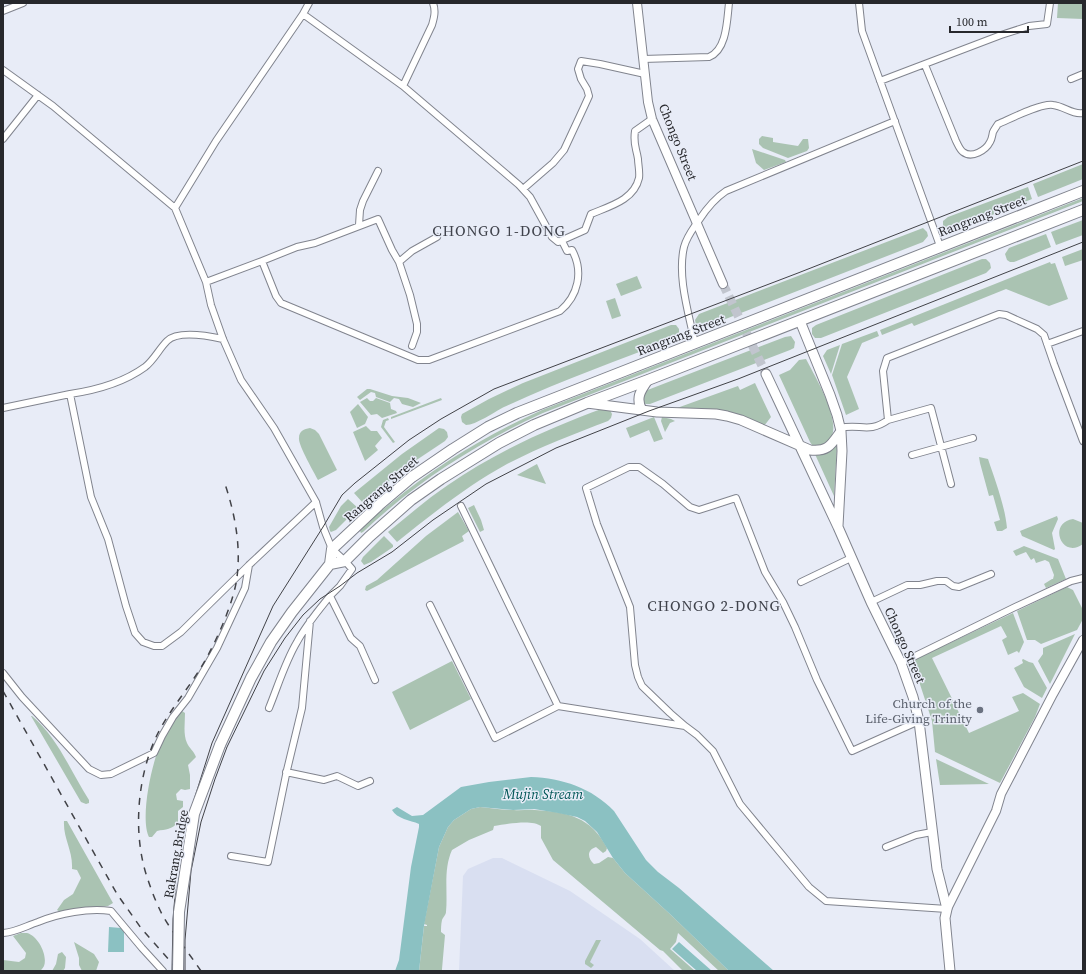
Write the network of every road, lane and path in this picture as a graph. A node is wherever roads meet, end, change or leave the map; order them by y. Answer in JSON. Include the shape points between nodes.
{"nodes":[{"id":1,"x":23,"y":3,"type":"edge"},
{"id":2,"x":309,"y":3,"type":"edge"},
{"id":3,"x":433,"y":3,"type":"edge"},
{"id":4,"x":637,"y":3,"type":"edge"},
{"id":5,"x":729,"y":3,"type":"edge"},
{"id":6,"x":859,"y":3,"type":"edge"},
{"id":7,"x":1050,"y":3,"type":"edge"},
{"id":8,"x":3,"y":11,"type":"edge"},
{"id":9,"x":303,"y":14,"type":"junction"},
{"id":10,"x":643,"y":59,"type":"junction"},
{"id":11,"x":925,"y":65,"type":"junction"},
{"id":12,"x":3,"y":70,"type":"edge"},
{"id":13,"x":644,"y":74,"type":"junction"},
{"id":14,"x":1083,"y":74,"type":"edge"},
{"id":15,"x":1071,"y":79,"type":"dead end"},
{"id":16,"x":880,"y":81,"type":"junction"},
{"id":17,"x":403,"y":86,"type":"junction"},
{"id":18,"x":38,"y":95,"type":"junction"},
{"id":19,"x":1083,"y":113,"type":"edge"},
{"id":20,"x":652,"y":119,"type":"junction"},
{"id":21,"x":895,"y":121,"type":"junction"},
{"id":22,"x":3,"y":138,"type":"edge"},
{"id":23,"x":378,"y":171,"type":"dead end"},
{"id":24,"x":523,"y":189,"type":"junction"},
{"id":25,"x":1083,"y":191,"type":"edge"},
{"id":26,"x":175,"y":208,"type":"junction"},
{"id":27,"x":1083,"y":210,"type":"edge"},
{"id":28,"x":697,"y":222,"type":"junction"},
{"id":29,"x":359,"y":225,"type":"junction"},
{"id":30,"x":437,"y":237,"type":"dead end"},
{"id":31,"x":562,"y":241,"type":"junction"},
{"id":32,"x":940,"y":246,"type":"junction"},
{"id":33,"x":262,"y":261,"type":"junction"},
{"id":34,"x":399,"y":262,"type":"junction"},
{"id":35,"x":206,"y":282,"type":"junction"},
{"id":36,"x":723,"y":284,"type":"tunnel mouth"},
{"id":37,"x":800,"y":321,"type":"junction"},
{"id":38,"x":1083,"y":331,"type":"edge"},
{"id":39,"x":223,"y":339,"type":"junction"},
{"id":40,"x":695,"y":344,"type":"junction"},
{"id":41,"x":1047,"y":344,"type":"junction"},
{"id":42,"x":412,"y":346,"type":"dead end"},
{"id":43,"x":766,"y":374,"type":"tunnel mouth"},
{"id":44,"x":648,"y":380,"type":"junction"},
{"id":45,"x":70,"y":394,"type":"junction"},
{"id":46,"x":587,"y":403,"type":"junction"},
{"id":47,"x":3,"y":408,"type":"edge"},
{"id":48,"x":642,"y":410,"type":"junction"},
{"id":49,"x":888,"y":420,"type":"junction"},
{"id":50,"x":841,"y":430,"type":"junction"},
{"id":51,"x":973,"y":438,"type":"dead end"},
{"id":52,"x":1083,"y":441,"type":"edge"},
{"id":53,"x":798,"y":444,"type":"junction"},
{"id":54,"x":941,"y":447,"type":"junction"},
{"id":55,"x":912,"y":455,"type":"dead end"},
{"id":56,"x":951,"y":484,"type":"dead end"},
{"id":57,"x":316,"y":502,"type":"junction"},
{"id":58,"x":461,"y":506,"type":"dead end"},
{"id":59,"x":838,"y":527,"type":"junction"},
{"id":60,"x":332,"y":549,"type":"junction"},
{"id":61,"x":850,"y":558,"type":"junction"},
{"id":62,"x":345,"y":561,"type":"junction"},
{"id":63,"x":330,"y":564,"type":"junction"},
{"id":64,"x":249,"y":565,"type":"junction"},
{"id":65,"x":991,"y":574,"type":"dead end"},
{"id":66,"x":1083,"y":578,"type":"edge"},
{"id":67,"x":801,"y":582,"type":"dead end"},
{"id":68,"x":330,"y":596,"type":"junction"},
{"id":69,"x":871,"y":602,"type":"junction"},
{"id":70,"x":430,"y":605,"type":"dead end"},
{"id":71,"x":310,"y":621,"type":"junction"},
{"id":72,"x":1083,"y":640,"type":"edge"},
{"id":73,"x":901,"y":663,"type":"junction"},
{"id":74,"x":3,"y":673,"type":"edge"},
{"id":75,"x":376,"y":680,"type":"dead end"},
{"id":76,"x":558,"y":706,"type":"junction"},
{"id":77,"x":269,"y":708,"type":"dead end"},
{"id":78,"x":919,"y":721,"type":"junction"},
{"id":79,"x":685,"y":726,"type":"junction"},
{"id":80,"x":286,"y":772,"type":"junction"},
{"id":81,"x":370,"y":781,"type":"dead end"},
{"id":82,"x":932,"y":832,"type":"junction"},
{"id":83,"x":886,"y":847,"type":"dead end"},
{"id":84,"x":231,"y":856,"type":"dead end"},
{"id":85,"x":947,"y":909,"type":"junction"},
{"id":86,"x":3,"y":933,"type":"edge"},
{"id":87,"x":163,"y":971,"type":"edge"},
{"id":88,"x":178,"y":971,"type":"edge"},
{"id":89,"x":950,"y":971,"type":"edge"}],
"edges":[{"from":1,"to":8,"type":"street"},
{"from":2,"to":9,"type":"street"},
{"from":3,"to":17,"type":"street","via":[[435,7],[432,25]]},
{"from":4,"to":10,"type":"street","name":"Chongo Street"},
{"from":5,"to":10,"type":"street","via":[[724,40],[713,56]]},
{"from":6,"to":16,"type":"street","via":[[862,30]]},
{"from":7,"to":11,"type":"street","via":[[1047,24],[1029,26],[1001,35]]},
{"from":9,"to":17,"type":"street"},
{"from":9,"to":26,"type":"street","via":[[216,141]]},
{"from":10,"to":13,"type":"street","name":"Chongo Street"},
{"from":11,"to":16,"type":"street"},
{"from":11,"to":19,"type":"street","via":[[956,141],[967,154],[982,151],[988,146],[998,124],[1042,106],[1052,105],[1074,113]]},
{"from":12,"to":18,"type":"street"},
{"from":13,"to":20,"type":"street","name":"Chongo Street"},
{"from":13,"to":24,"type":"street","via":[[581,61],[578,69],[589,96],[564,150]]},
{"from":14,"to":15,"type":"street"},
{"from":16,"to":21,"type":"street"},
{"from":17,"to":24,"type":"street"},
{"from":18,"to":22,"type":"street"},
{"from":18,"to":26,"type":"street"},
{"from":20,"to":28,"type":"street","name":"Chongo Street"},
{"from":20,"to":31,"type":"street","via":[[635,131],[633,142],[639,177],[632,192],[620,202],[591,214],[585,230]]},
{"from":21,"to":28,"type":"street","via":[[726,191],[707,207]]},
{"from":21,"to":32,"type":"street"},
{"from":23,"to":29,"type":"street","via":[[363,201]]},
{"from":24,"to":31,"type":"street","via":[[552,237],[558,242]]},
{"from":25,"to":32,"type":"main road","name":"Rangrang Street"},
{"from":26,"to":35,"type":"street"},
{"from":27,"to":37,"type":"main road"},
{"from":28,"to":36,"type":"street","name":"Chongo Street"},
{"from":28,"to":40,"type":"street","via":[[684,246],[682,262]]},
{"from":29,"to":33,"type":"street"},
{"from":29,"to":34,"type":"street","via":[[378,219]]},
{"from":30,"to":34,"type":"street","via":[[412,251]]},
{"from":31,"to":33,"type":"street","via":[[567,251],[572,250],[579,274],[569,303],[560,311],[429,360],[418,360],[281,303]]},
{"from":32,"to":40,"type":"main road","name":"Rangrang Street"},
{"from":33,"to":35,"type":"street"},
{"from":34,"to":42,"type":"street","via":[[417,324]]},
{"from":35,"to":39,"type":"street"},
{"from":37,"to":44,"type":"main road"},
{"from":37,"to":50,"type":"main road","via":[[830,395]]},
{"from":38,"to":41,"type":"street"},
{"from":39,"to":45,"type":"street","via":[[209,336],[177,336],[168,340],[145,367],[103,388]]},
{"from":39,"to":57,"type":"street","via":[[241,380],[274,428]]},
{"from":40,"to":60,"type":"main road","name":"Rangrang Street","via":[[576,389],[488,427],[412,477]]},
{"from":41,"to":49,"type":"street","via":[[1044,335],[1037,329],[999,314],[887,358],[883,371]]},
{"from":41,"to":52,"type":"street"},
{"from":43,"to":53,"type":"main road","name":"Chongo Street"},
{"from":44,"to":46,"type":"main road"},
{"from":44,"to":48,"type":"main road","via":[[638,399]]},
{"from":45,"to":47,"type":"street"},
{"from":45,"to":64,"type":"street","via":[[91,497],[108,539],[135,633],[143,642],[162,646],[181,632]]},
{"from":46,"to":48,"type":"main road"},
{"from":46,"to":62,"type":"main road","via":[[534,425],[441,478],[411,500]]},
{"from":48,"to":53,"type":"main road","via":[[727,416]]},
{"from":49,"to":50,"type":"street","via":[[879,426],[848,426]]},
{"from":49,"to":54,"type":"street","via":[[931,408]]},
{"from":50,"to":53,"type":"main road","via":[[831,444],[822,450],[810,450]]},
{"from":50,"to":59,"type":"main road"},
{"from":51,"to":54,"type":"street"},
{"from":53,"to":59,"type":"main road","name":"Chongo Street"},
{"from":54,"to":55,"type":"street"},
{"from":54,"to":56,"type":"street"},
{"from":57,"to":60,"type":"street"},
{"from":57,"to":64,"type":"street"},
{"from":58,"to":76,"type":"street"},
{"from":59,"to":61,"type":"main road","name":"Chongo Street"},
{"from":60,"to":62,"type":"street"},
{"from":60,"to":63,"type":"main road"},
{"from":61,"to":67,"type":"street"},
{"from":61,"to":69,"type":"main road","name":"Chongo Street"},
{"from":62,"to":63,"type":"main road"},
{"from":62,"to":68,"type":"street","via":[[352,569]]},
{"from":63,"to":88,"type":"main road","name":"Rakrang Bridge","bridge":true,"via":[[271,642],[251,678],[220,745],[194,814],[179,912]]},
{"from":64,"to":74,"type":"street","via":[[245,588],[216,648],[188,698],[173,716],[154,753],[112,774],[102,775],[89,768],[22,697]]},
{"from":65,"to":69,"type":"street","via":[[959,587],[946,581],[907,585]]},
{"from":66,"to":73,"type":"street","via":[[1013,608]]},
{"from":68,"to":71,"type":"street"},
{"from":68,"to":75,"type":"street","via":[[351,638],[360,646]]},
{"from":69,"to":73,"type":"main road","name":"Chongo Street"},
{"from":70,"to":76,"type":"street","via":[[495,738]]},
{"from":71,"to":77,"type":"street","via":[[296,643]]},
{"from":71,"to":80,"type":"street","via":[[302,708]]},
{"from":72,"to":85,"type":"street","via":[[1001,794],[996,811]]},
{"from":73,"to":78,"type":"main road","name":"Chongo Street"},
{"from":76,"to":79,"type":"street"},
{"from":78,"to":79,"type":"street","via":[[852,751],[783,602],[765,572],[736,498],[699,510],[690,507],[664,484],[639,467],[629,467],[586,488],[597,524],[630,607],[638,677],[642,686]]},
{"from":78,"to":82,"type":"main road","name":"Chongo Street"},
{"from":79,"to":85,"type":"street","via":[[713,751],[740,804],[809,887],[826,901]]},
{"from":80,"to":81,"type":"street","via":[[324,780],[338,776],[358,786]]},
{"from":80,"to":84,"type":"street","via":[[268,862]]},
{"from":82,"to":83,"type":"street","via":[[916,835]]},
{"from":82,"to":85,"type":"main road","name":"Chongo Street","via":[[937,869]]},
{"from":85,"to":89,"type":"main road","name":"Chongo Street","via":[[945,918]]},
{"from":86,"to":87,"type":"street","via":[[57,916],[98,909],[111,911]]}]}
